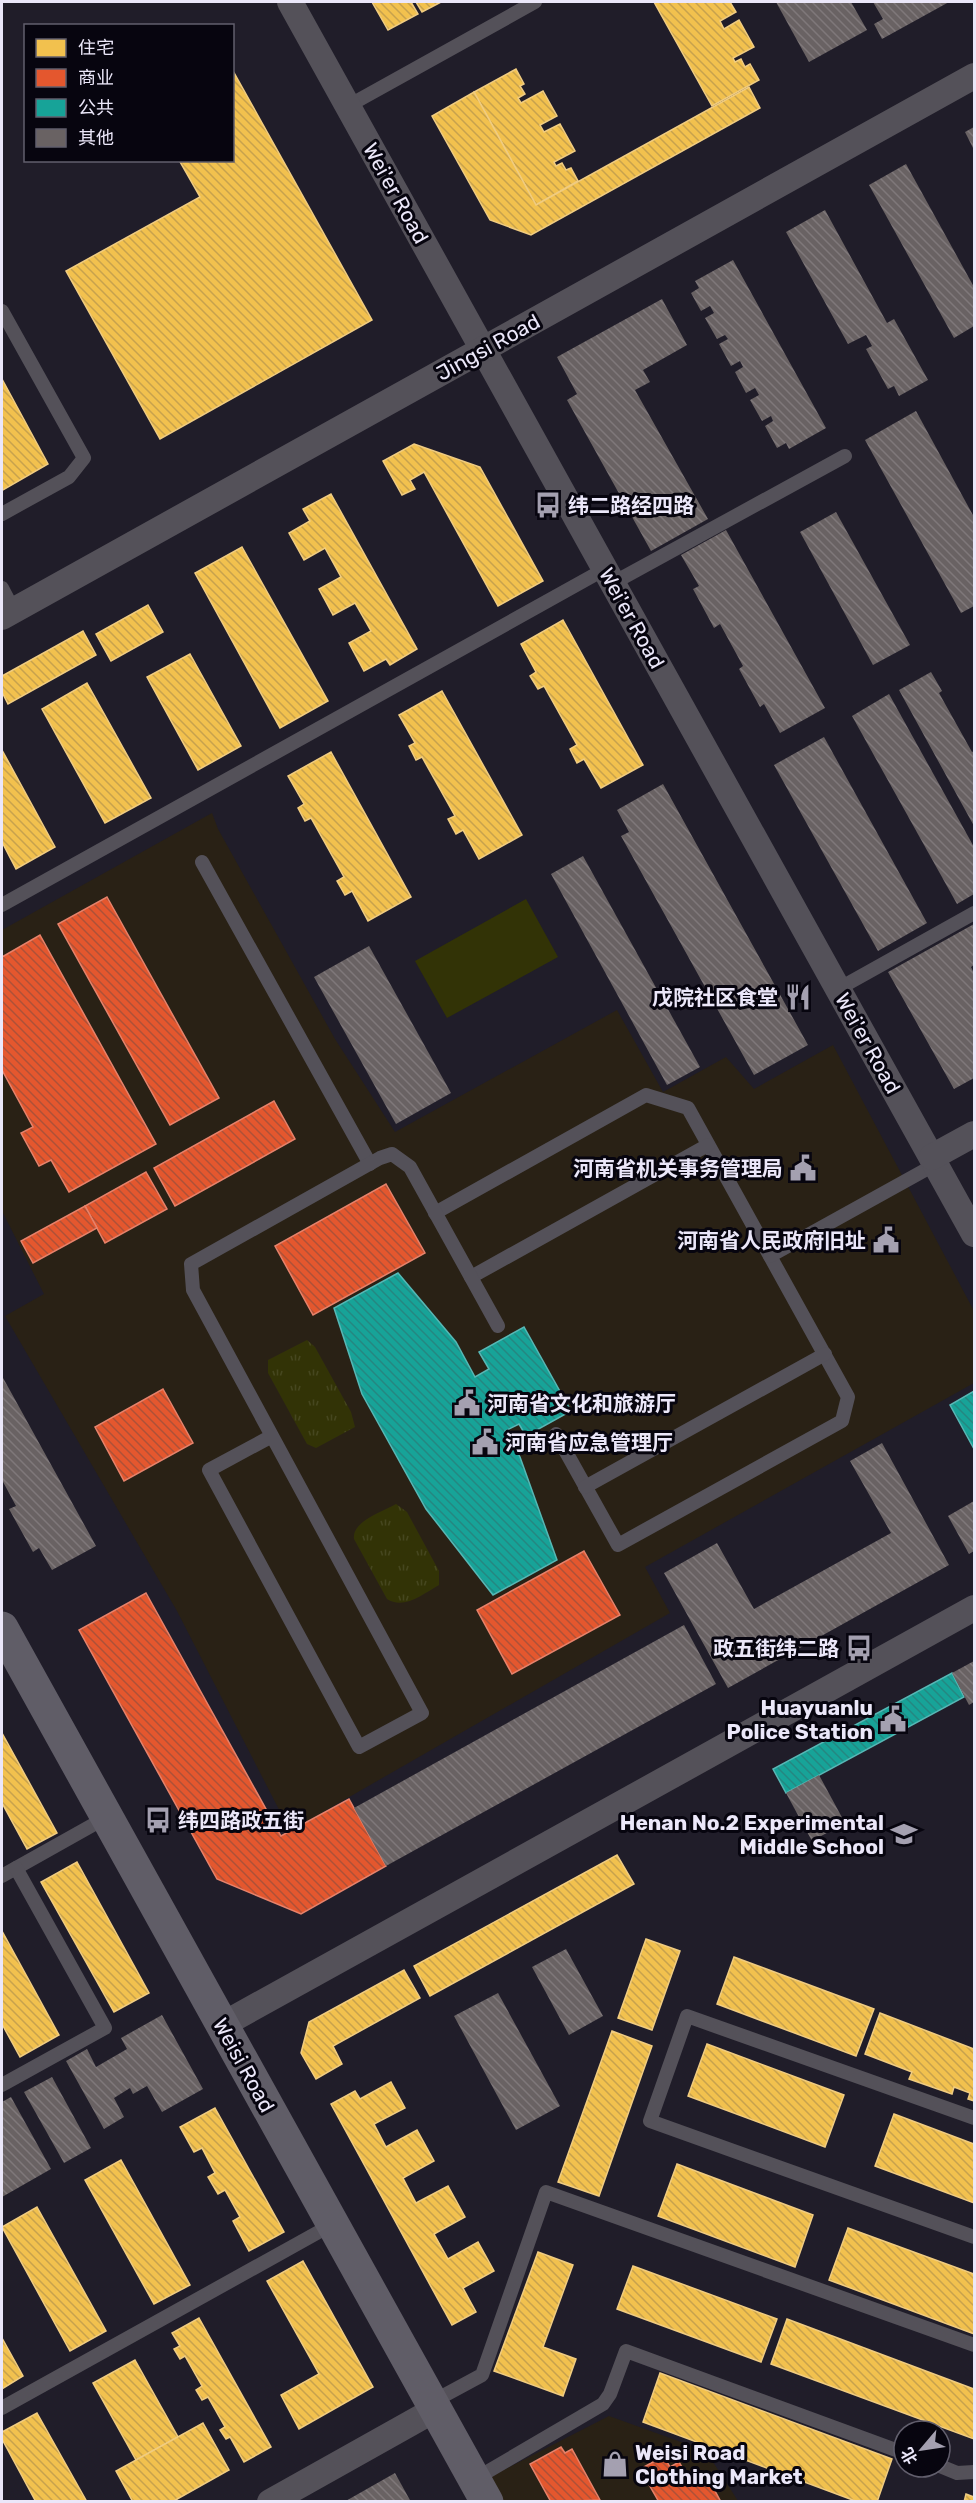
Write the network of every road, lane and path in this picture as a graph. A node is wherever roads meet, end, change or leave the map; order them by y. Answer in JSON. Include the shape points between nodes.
{"nodes":[{"id":1,"x":290,"y":2,"type":"edge"},
{"id":2,"x":535,"y":2,"type":"edge"},
{"id":3,"x":975,"y":76,"type":"edge"},
{"id":4,"x":348,"y":106,"type":"junction"},
{"id":5,"x":2,"y":311,"type":"edge"},
{"id":6,"x":483,"y":350,"type":"junction"},
{"id":7,"x":845,"y":456,"type":"dead end"},
{"id":8,"x":2,"y":514,"type":"edge"},
{"id":9,"x":609,"y":576,"type":"junction"},
{"id":10,"x":2,"y":588,"type":"edge"},
{"id":11,"x":8,"y":614,"type":"edge"},
{"id":12,"x":202,"y":862,"type":"dead end"},
{"id":13,"x":2,"y":905,"type":"edge"},
{"id":14,"x":975,"y":913,"type":"edge"},
{"id":15,"x":838,"y":989,"type":"junction"},
{"id":16,"x":975,"y":1134,"type":"edge"},
{"id":17,"x":708,"y":1145,"type":"junction"},
{"id":18,"x":934,"y":1161,"type":"junction"},
{"id":19,"x":370,"y":1164,"type":"junction"},
{"id":20,"x":435,"y":1213,"type":"junction"},
{"id":21,"x":975,"y":1234,"type":"edge"},
{"id":22,"x":770,"y":1256,"type":"junction"},
{"id":23,"x":471,"y":1277,"type":"junction"},
{"id":24,"x":498,"y":1326,"type":"dead end"},
{"id":25,"x":825,"y":1354,"type":"junction"},
{"id":26,"x":556,"y":1434,"type":"dead end"},
{"id":27,"x":272,"y":1436,"type":"junction"},
{"id":28,"x":585,"y":1487,"type":"junction"},
{"id":29,"x":975,"y":1608,"type":"edge"},
{"id":30,"x":4,"y":1638,"type":"edge"},
{"id":31,"x":107,"y":1817,"type":"junction"},
{"id":32,"x":16,"y":1868,"type":"junction"},
{"id":33,"x":2,"y":1876,"type":"edge"},
{"id":34,"x":222,"y":2025,"type":"junction"},
{"id":35,"x":2,"y":2085,"type":"edge"},
{"id":36,"x":975,"y":2118,"type":"edge"},
{"id":37,"x":333,"y":2224,"type":"junction"},
{"id":38,"x":975,"y":2237,"type":"edge"},
{"id":39,"x":975,"y":2345,"type":"edge"},
{"id":40,"x":434,"y":2406,"type":"junction"},
{"id":41,"x":2,"y":2408,"type":"edge"},
{"id":42,"x":892,"y":2449,"type":"edge"},
{"id":43,"x":952,"y":2470,"type":"edge"},
{"id":44,"x":975,"y":2472,"type":"edge"},
{"id":45,"x":481,"y":2490,"type":"edge"},
{"id":46,"x":270,"y":2502,"type":"edge"}],
"edges":[{"from":1,"to":4,"type":"street","name":"Wei'er Road"},
{"from":2,"to":4,"type":"lane"},
{"from":3,"to":6,"type":"street","name":"Jingsi Road"},
{"from":4,"to":6,"type":"street","name":"Wei'er Road"},
{"from":5,"to":8,"type":"lane","via":[[84,458],[69,477]]},
{"from":6,"to":9,"type":"street","name":"Wei'er Road"},
{"from":6,"to":11,"type":"street","name":"Jingsi Road"},
{"from":7,"to":9,"type":"lane"},
{"from":9,"to":13,"type":"lane"},
{"from":9,"to":15,"type":"street","name":"Wei'er Road"},
{"from":10,"to":11,"type":"lane"},
{"from":12,"to":19,"type":"lane"},
{"from":14,"to":15,"type":"lane"},
{"from":15,"to":18,"type":"street","name":"Wei'er Road"},
{"from":16,"to":18,"type":"street"},
{"from":17,"to":20,"type":"lane","via":[[688,1108],[646,1095]]},
{"from":17,"to":22,"type":"lane"},
{"from":17,"to":23,"type":"lane"},
{"from":18,"to":21,"type":"street","name":"Wei'er Road"},
{"from":18,"to":22,"type":"lane"},
{"from":19,"to":20,"type":"lane","via":[[392,1154],[410,1167]]},
{"from":19,"to":27,"type":"lane","via":[[191,1264],[193,1290]]},
{"from":20,"to":23,"type":"lane"},
{"from":22,"to":25,"type":"lane"},
{"from":23,"to":24,"type":"lane"},
{"from":25,"to":28,"type":"lane"},
{"from":25,"to":28,"type":"lane","via":[[848,1397],[842,1421],[689,1506],[618,1545]]},
{"from":26,"to":28,"type":"lane"},
{"from":27,"to":27,"type":"lane","via":[[422,1713],[359,1747],[209,1470]]},
{"from":29,"to":34,"type":"street"},
{"from":30,"to":31,"type":"street","name":"Weisi Road"},
{"from":31,"to":32,"type":"lane"},
{"from":31,"to":34,"type":"street","name":"Weisi Road"},
{"from":32,"to":33,"type":"lane"},
{"from":32,"to":35,"type":"lane","via":[[105,2028]]},
{"from":34,"to":37,"type":"street","name":"Weisi Road"},
{"from":36,"to":38,"type":"lane","via":[[687,2016],[650,2121]]},
{"from":37,"to":40,"type":"street","name":"Weisi Road"},
{"from":37,"to":41,"type":"lane"},
{"from":39,"to":40,"type":"lane","via":[[546,2192],[482,2375]]},
{"from":40,"to":45,"type":"street","name":"Weisi Road"},
{"from":40,"to":46,"type":"street"},
{"from":42,"to":45,"type":"lane","via":[[626,2351],[603,2404]]},
{"from":43,"to":44,"type":"lane"}]}
